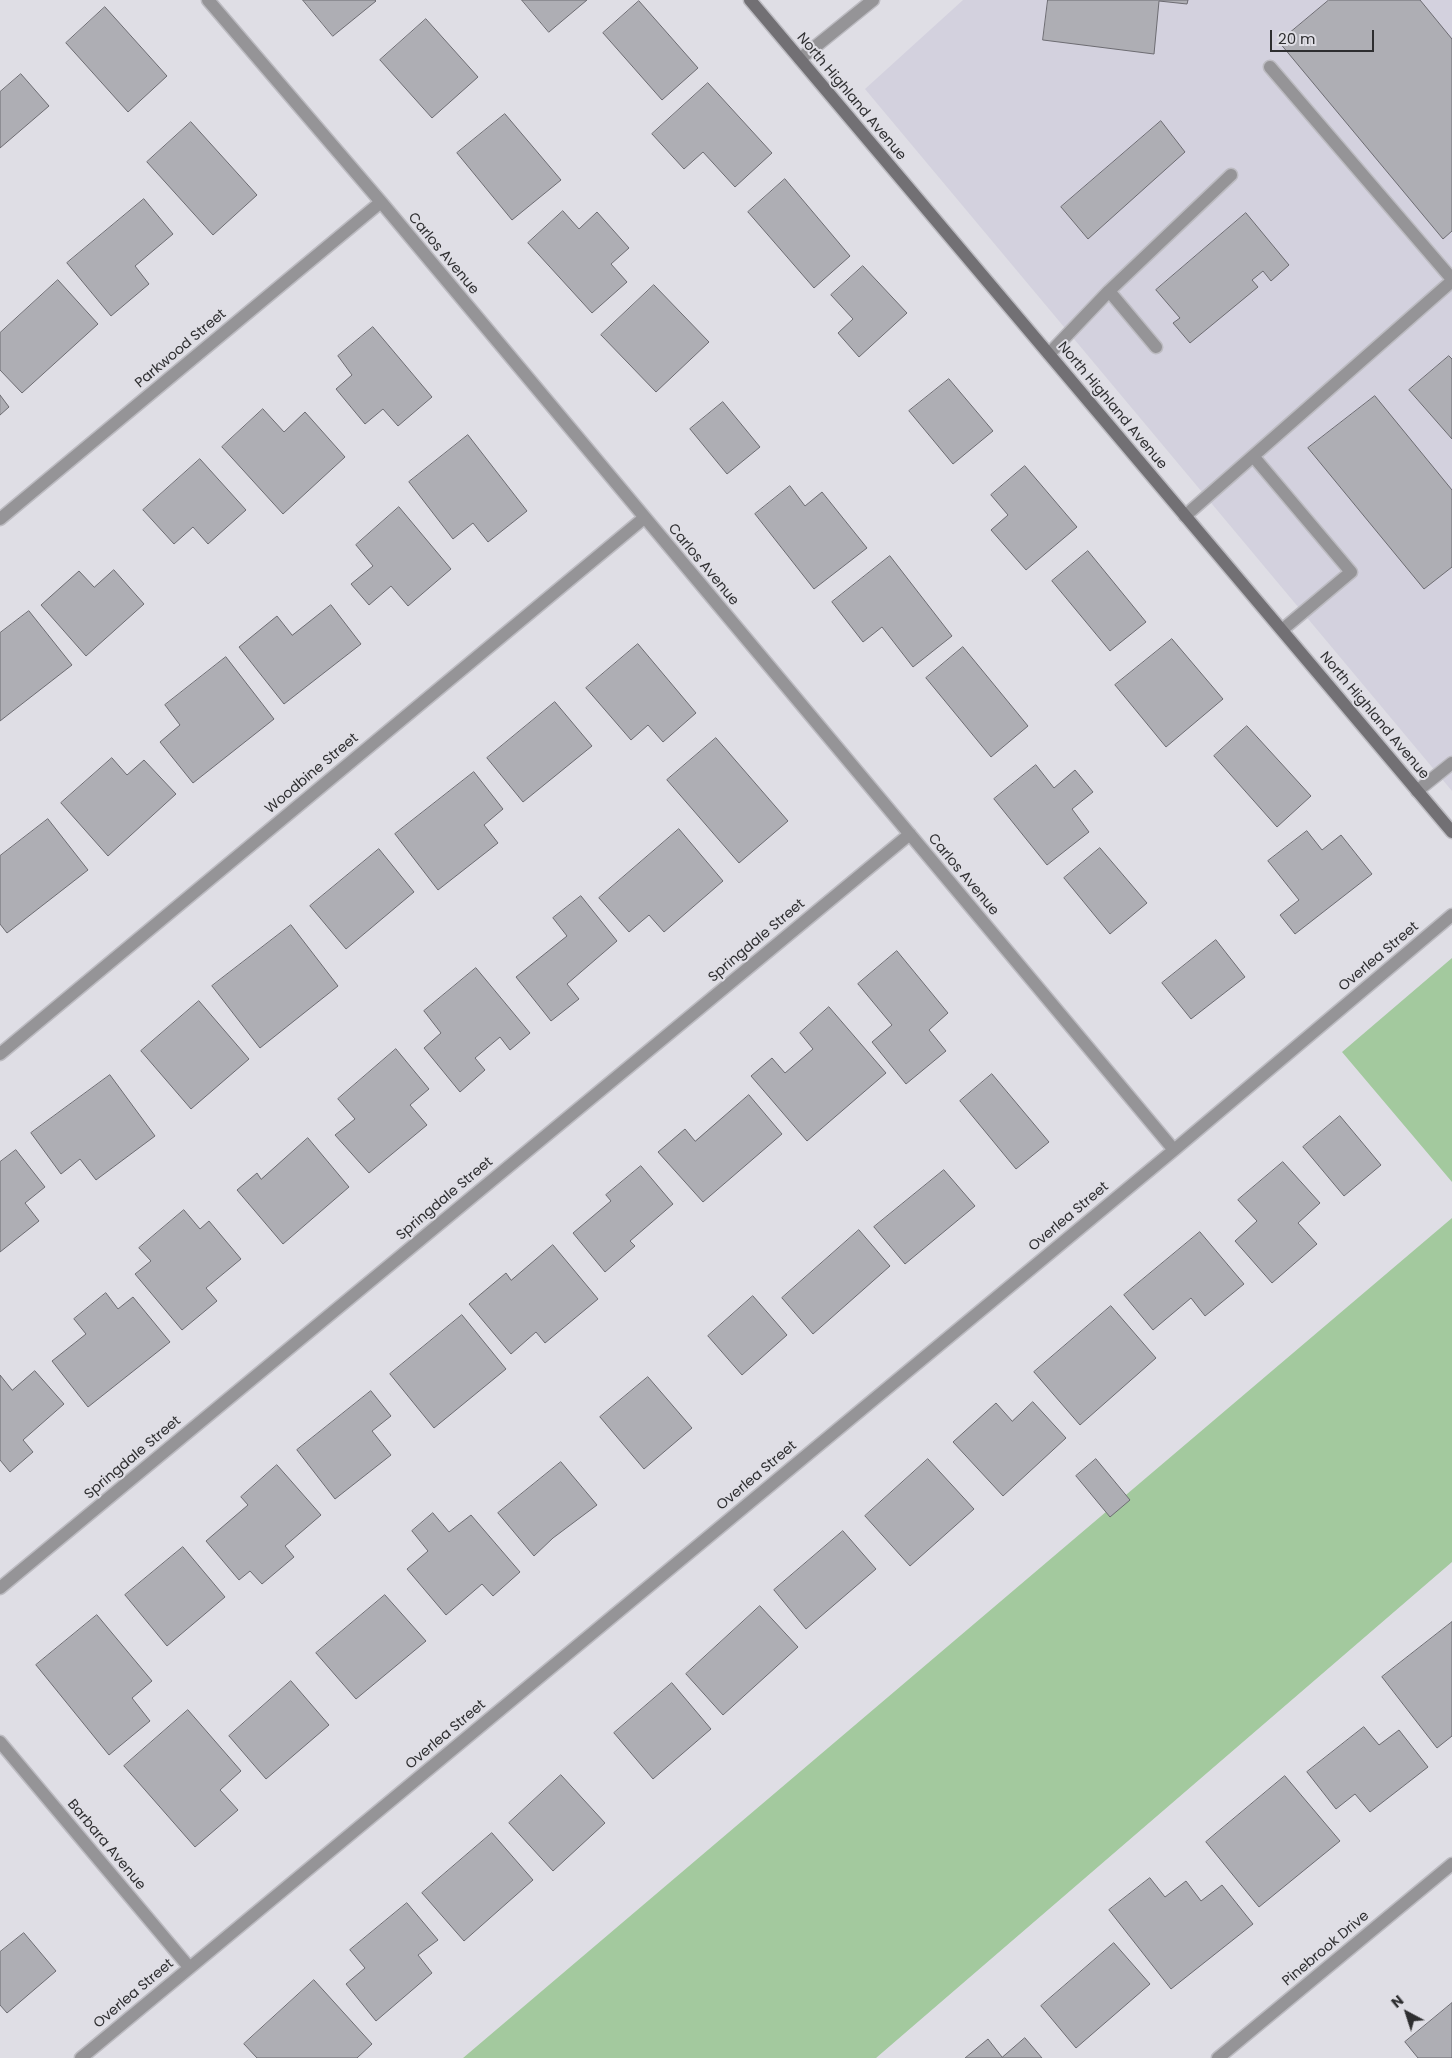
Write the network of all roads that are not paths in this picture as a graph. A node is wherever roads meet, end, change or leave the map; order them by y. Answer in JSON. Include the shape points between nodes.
{"nodes":[{"id":1,"x":208,"y":0,"type":"edge"},
{"id":2,"x":750,"y":0,"type":"edge"},
{"id":3,"x":873,"y":0,"type":"edge"},
{"id":4,"x":800,"y":59,"type":"junction"},
{"id":5,"x":1270,"y":67,"type":"dead end"},
{"id":6,"x":1231,"y":175,"type":"dead end"},
{"id":7,"x":381,"y":202,"type":"junction"},
{"id":8,"x":1452,"y":280,"type":"edge"},
{"id":9,"x":1109,"y":291,"type":"junction"},
{"id":10,"x":1156,"y":347,"type":"dead end"},
{"id":11,"x":1049,"y":354,"type":"junction"},
{"id":12,"x":1253,"y":456,"type":"junction"},
{"id":13,"x":1185,"y":516,"type":"junction"},
{"id":14,"x":644,"y":518,"type":"junction"},
{"id":15,"x":0,"y":519,"type":"edge"},
{"id":16,"x":1282,"y":630,"type":"junction"},
{"id":17,"x":1452,"y":763,"type":"edge"},
{"id":18,"x":1418,"y":791,"type":"junction"},
{"id":19,"x":1452,"y":832,"type":"edge"},
{"id":20,"x":910,"y":834,"type":"junction"},
{"id":21,"x":1452,"y":915,"type":"edge"},
{"id":22,"x":0,"y":1054,"type":"edge"},
{"id":23,"x":1174,"y":1150,"type":"junction"},
{"id":24,"x":0,"y":1588,"type":"edge"},
{"id":25,"x":0,"y":1742,"type":"edge"},
{"id":26,"x":1452,"y":1864,"type":"edge"},
{"id":27,"x":189,"y":1967,"type":"junction"},
{"id":28,"x":81,"y":2058,"type":"edge"},
{"id":29,"x":1218,"y":2058,"type":"edge"}],
"edges":[{"from":1,"to":7,"type":"street","name":"Carlos Avenue"},
{"from":2,"to":4,"type":"street","name":"North Highland Avenue"},
{"from":3,"to":4,"type":"street"},
{"from":4,"to":11,"type":"street","name":"North Highland Avenue"},
{"from":5,"to":8,"type":"street"},
{"from":6,"to":9,"type":"street"},
{"from":7,"to":14,"type":"street","name":"Carlos Avenue"},
{"from":7,"to":15,"type":"street","name":"Parkwood Street"},
{"from":8,"to":12,"type":"street"},
{"from":9,"to":10,"type":"street"},
{"from":9,"to":11,"type":"street"},
{"from":11,"to":13,"type":"street","name":"North Highland Avenue"},
{"from":12,"to":13,"type":"street"},
{"from":12,"to":16,"type":"street","via":[[1351,572]]},
{"from":13,"to":16,"type":"street","name":"North Highland Avenue"},
{"from":14,"to":20,"type":"street","name":"Carlos Avenue"},
{"from":14,"to":22,"type":"street","name":"Woodbine Street"},
{"from":16,"to":18,"type":"street","name":"North Highland Avenue"},
{"from":17,"to":18,"type":"street"},
{"from":18,"to":19,"type":"street","name":"North Highland Avenue"},
{"from":20,"to":23,"type":"street","name":"Carlos Avenue"},
{"from":20,"to":24,"type":"street","name":"Springdale Street"},
{"from":21,"to":23,"type":"street","name":"Overlea Street"},
{"from":23,"to":27,"type":"street","name":"Overlea Street"},
{"from":25,"to":27,"type":"street","name":"Barbara Avenue"},
{"from":26,"to":29,"type":"street","name":"Pinebrook Drive"},
{"from":27,"to":28,"type":"street","name":"Overlea Street"}]}
